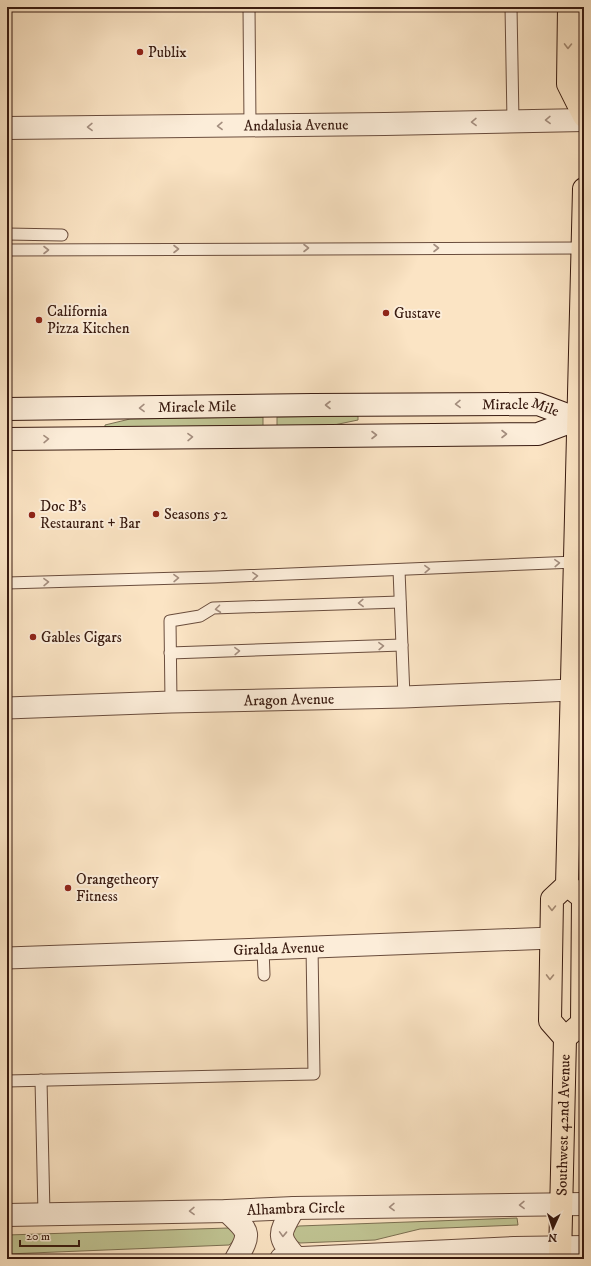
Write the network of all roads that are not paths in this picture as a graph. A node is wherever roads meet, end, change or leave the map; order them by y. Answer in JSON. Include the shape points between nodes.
{"nodes":[{"id":1,"x":249,"y":7,"type":"edge"},
{"id":2,"x":511,"y":7,"type":"edge"},
{"id":3,"x":569,"y":7,"type":"edge"},
{"id":4,"x":584,"y":116,"type":"edge"},
{"id":5,"x":584,"y":120,"type":"edge"},
{"id":6,"x":513,"y":121,"type":"junction"},
{"id":7,"x":250,"y":125,"type":"junction"},
{"id":8,"x":7,"y":128,"type":"edge"},
{"id":9,"x":584,"y":189,"type":"edge"},
{"id":10,"x":584,"y":208,"type":"edge"},
{"id":11,"x":7,"y":234,"type":"edge"},
{"id":12,"x":62,"y":235,"type":"dead end"},
{"id":13,"x":583,"y":248,"type":"junction"},
{"id":14,"x":7,"y":250,"type":"edge"},
{"id":15,"x":7,"y":409,"type":"edge"},
{"id":16,"x":582,"y":419,"type":"edge"},
{"id":17,"x":7,"y":439,"type":"edge"},
{"id":18,"x":575,"y":562,"type":"junction"},
{"id":19,"x":399,"y":570,"type":"junction"},
{"id":20,"x":7,"y":583,"type":"edge"},
{"id":21,"x":400,"y":602,"type":"junction"},
{"id":22,"x":584,"y":627,"type":"edge"},
{"id":23,"x":402,"y":645,"type":"junction"},
{"id":24,"x":572,"y":645,"type":"junction"},
{"id":25,"x":170,"y":653,"type":"junction"},
{"id":26,"x":572,"y":690,"type":"junction"},
{"id":27,"x":404,"y":697,"type":"junction"},
{"id":28,"x":171,"y":702,"type":"junction"},
{"id":29,"x":7,"y":708,"type":"edge"},
{"id":30,"x":577,"y":745,"type":"edge"},
{"id":31,"x":568,"y":885,"type":"junction"},
{"id":32,"x":551,"y":938,"type":"junction"},
{"id":33,"x":312,"y":948,"type":"junction"},
{"id":34,"x":263,"y":950,"type":"junction"},
{"id":35,"x":7,"y":958,"type":"edge"},
{"id":36,"x":264,"y":975,"type":"dead end"},
{"id":37,"x":583,"y":979,"type":"edge"},
{"id":38,"x":582,"y":1023,"type":"junction"},
{"id":39,"x":565,"y":1038,"type":"junction"},
{"id":40,"x":41,"y":1080,"type":"junction"},
{"id":41,"x":7,"y":1081,"type":"edge"},
{"id":42,"x":561,"y":1204,"type":"junction"},
{"id":43,"x":584,"y":1204,"type":"edge"},
{"id":44,"x":294,"y":1208,"type":"junction"},
{"id":45,"x":226,"y":1211,"type":"junction"},
{"id":46,"x":44,"y":1214,"type":"junction"},
{"id":47,"x":7,"y":1215,"type":"edge"},
{"id":48,"x":584,"y":1247,"type":"edge"},
{"id":49,"x":560,"y":1253,"type":"edge"},
{"id":50,"x":236,"y":1259,"type":"edge"},
{"id":51,"x":288,"y":1259,"type":"edge"}],
"edges":[{"from":1,"to":7,"type":"lane"},
{"from":2,"to":6,"type":"lane"},
{"from":3,"to":4,"type":"main road","one_way":true,"via":[[568,84]]},
{"from":5,"to":6,"type":"street","name":"Andalusia Avenue","one_way":true},
{"from":6,"to":7,"type":"street","name":"Andalusia Avenue","one_way":true},
{"from":7,"to":8,"type":"street","name":"Andalusia Avenue","one_way":true},
{"from":9,"to":10,"type":"main road"},
{"from":10,"to":13,"type":"main road"},
{"from":11,"to":12,"type":"lane"},
{"from":14,"to":13,"type":"lane","one_way":true},
{"from":13,"to":16,"type":"main road"},
{"from":16,"to":15,"type":"street","name":"Miracle Mile","one_way":true,"via":[[538,404]]},
{"from":17,"to":16,"type":"street","name":"Miracle Mile","one_way":true,"via":[[538,434]]},
{"from":16,"to":18,"type":"main road"},
{"from":19,"to":18,"type":"lane","one_way":true},
{"from":18,"to":24,"type":"main road"},
{"from":20,"to":19,"type":"lane","one_way":true},
{"from":19,"to":21,"type":"lane"},
{"from":21,"to":23,"type":"lane"},
{"from":21,"to":25,"type":"lane","one_way":true,"via":[[213,608],[200,616],[170,621]]},
{"from":22,"to":24,"type":"street"},
{"from":25,"to":23,"type":"lane","one_way":true},
{"from":23,"to":27,"type":"lane"},
{"from":24,"to":26,"type":"main road"},
{"from":25,"to":28,"type":"lane"},
{"from":26,"to":27,"type":"street","name":"Aragon Avenue"},
{"from":26,"to":30,"type":"main road"},
{"from":27,"to":28,"type":"street","name":"Aragon Avenue"},
{"from":28,"to":29,"type":"street","name":"Aragon Avenue"},
{"from":30,"to":31,"type":"main road"},
{"from":31,"to":32,"type":"main road","name":"Southwest 42nd Avenue","one_way":true,"via":[[552,899]]},
{"from":31,"to":37,"type":"main road","via":[[583,898]]},
{"from":32,"to":33,"type":"street","name":"Giralda Avenue"},
{"from":32,"to":38,"type":"main road","via":[[564,955],[568,966],[569,1012]]},
{"from":32,"to":39,"type":"main road","name":"Southwest 42nd Avenue","one_way":true,"via":[[550,1021]]},
{"from":33,"to":34,"type":"street","name":"Giralda Avenue"},
{"from":33,"to":40,"type":"lane","via":[[314,1074]]},
{"from":34,"to":35,"type":"street","name":"Giralda Avenue"},
{"from":34,"to":36,"type":"lane"},
{"from":37,"to":38,"type":"main road"},
{"from":38,"to":39,"type":"main road","name":"Southwest 42nd Avenue"},
{"from":39,"to":42,"type":"main road","name":"Southwest 42nd Avenue"},
{"from":40,"to":41,"type":"lane"},
{"from":40,"to":46,"type":"lane"},
{"from":42,"to":43,"type":"street","name":"Alhambra Circle"},
{"from":42,"to":44,"type":"street","name":"Alhambra Circle","one_way":true},
{"from":42,"to":49,"type":"main road","name":"Southwest 42nd Avenue"},
{"from":44,"to":45,"type":"street","name":"Alhambra Circle"},
{"from":44,"to":51,"type":"street","one_way":true,"via":[[284,1224],[281,1236]]},
{"from":45,"to":46,"type":"street","name":"Alhambra Circle","one_way":true},
{"from":45,"to":50,"type":"street","via":[[242,1226],[247,1235]]},
{"from":46,"to":47,"type":"street","name":"Alhambra Circle"},
{"from":48,"to":49,"type":"street"},
{"from":49,"to":51,"type":"street"}]}
